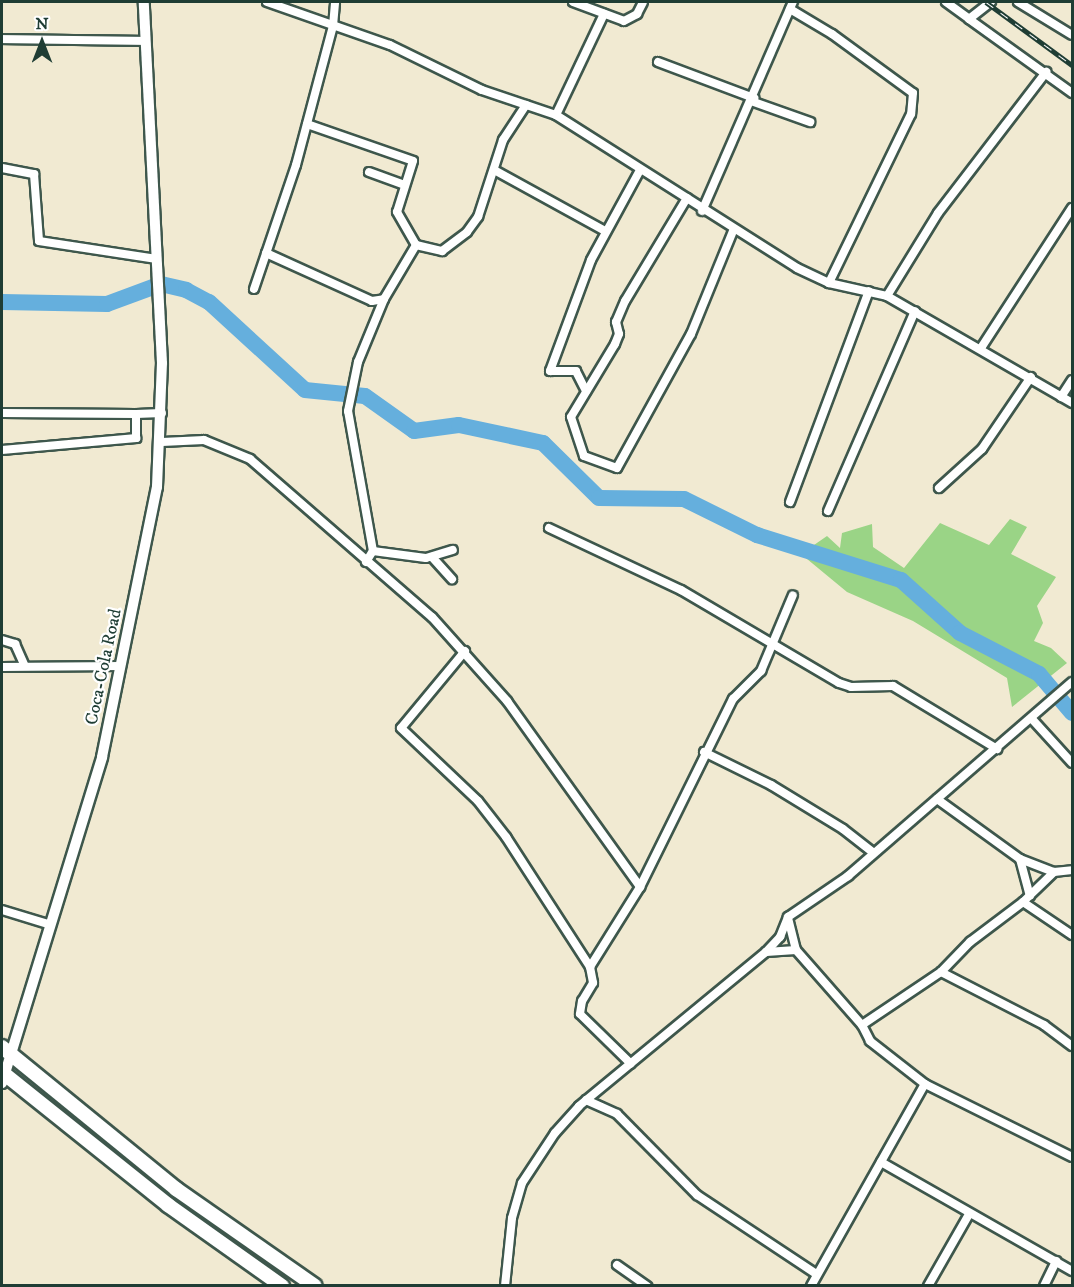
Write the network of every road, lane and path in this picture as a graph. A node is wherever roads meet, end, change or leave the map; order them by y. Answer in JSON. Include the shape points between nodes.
{"nodes":[{"id":1,"x":144,"y":2,"type":"edge"},
{"id":2,"x":267,"y":2,"type":"edge"},
{"id":3,"x":335,"y":2,"type":"edge"},
{"id":4,"x":573,"y":2,"type":"edge"},
{"id":5,"x":643,"y":2,"type":"edge"},
{"id":6,"x":946,"y":2,"type":"edge"},
{"id":7,"x":991,"y":2,"type":"edge"},
{"id":8,"x":1018,"y":2,"type":"edge"},
{"id":9,"x":791,"y":5,"type":"edge"},
{"id":10,"x":604,"y":14,"type":"junction"},
{"id":11,"x":969,"y":19,"type":"junction"},
{"id":12,"x":333,"y":26,"type":"junction"},
{"id":13,"x":1072,"y":35,"type":"edge"},
{"id":14,"x":2,"y":39,"type":"edge"},
{"id":15,"x":146,"y":41,"type":"junction"},
{"id":16,"x":658,"y":62,"type":"dead end"},
{"id":17,"x":1046,"y":72,"type":"junction"},
{"id":18,"x":1072,"y":93,"type":"edge"},
{"id":19,"x":752,"y":100,"type":"junction"},
{"id":20,"x":526,"y":105,"type":"junction"},
{"id":21,"x":556,"y":115,"type":"junction"},
{"id":22,"x":810,"y":122,"type":"dead end"},
{"id":23,"x":308,"y":124,"type":"junction"},
{"id":24,"x":2,"y":168,"type":"edge"},
{"id":25,"x":640,"y":170,"type":"junction"},
{"id":26,"x":496,"y":171,"type":"junction"},
{"id":27,"x":369,"y":172,"type":"dead end"},
{"id":28,"x":405,"y":185,"type":"junction"},
{"id":29,"x":687,"y":198,"type":"junction"},
{"id":30,"x":1072,"y":208,"type":"edge"},
{"id":31,"x":702,"y":211,"type":"junction"},
{"id":32,"x":605,"y":231,"type":"junction"},
{"id":33,"x":733,"y":231,"type":"junction"},
{"id":34,"x":416,"y":245,"type":"junction"},
{"id":35,"x":266,"y":253,"type":"junction"},
{"id":36,"x":157,"y":259,"type":"junction"},
{"id":37,"x":830,"y":283,"type":"junction"},
{"id":38,"x":254,"y":289,"type":"dead end"},
{"id":39,"x":869,"y":291,"type":"junction"},
{"id":40,"x":887,"y":296,"type":"junction"},
{"id":41,"x":384,"y":299,"type":"junction"},
{"id":42,"x":915,"y":311,"type":"junction"},
{"id":43,"x":981,"y":348,"type":"junction"},
{"id":44,"x":1031,"y":377,"type":"junction"},
{"id":45,"x":1072,"y":380,"type":"edge"},
{"id":46,"x":586,"y":391,"type":"junction"},
{"id":47,"x":1061,"y":396,"type":"junction"},
{"id":48,"x":1072,"y":403,"type":"edge"},
{"id":49,"x":2,"y":413,"type":"edge"},
{"id":50,"x":162,"y":413,"type":"junction"},
{"id":51,"x":136,"y":414,"type":"junction"},
{"id":52,"x":162,"y":442,"type":"junction"},
{"id":53,"x":2,"y":450,"type":"edge"},
{"id":54,"x":939,"y":488,"type":"dead end"},
{"id":55,"x":790,"y":502,"type":"dead end"},
{"id":56,"x":828,"y":511,"type":"dead end"},
{"id":57,"x":549,"y":528,"type":"dead end"},
{"id":58,"x":453,"y":550,"type":"dead end"},
{"id":59,"x":373,"y":551,"type":"junction"},
{"id":60,"x":432,"y":557,"type":"junction"},
{"id":61,"x":366,"y":562,"type":"junction"},
{"id":62,"x":453,"y":579,"type":"dead end"},
{"id":63,"x":794,"y":595,"type":"dead end"},
{"id":64,"x":2,"y":640,"type":"edge"},
{"id":65,"x":772,"y":644,"type":"junction"},
{"id":66,"x":465,"y":651,"type":"junction"},
{"id":67,"x":25,"y":666,"type":"junction"},
{"id":68,"x":121,"y":666,"type":"junction"},
{"id":69,"x":2,"y":667,"type":"edge"},
{"id":70,"x":1072,"y":682,"type":"edge"},
{"id":71,"x":1032,"y":718,"type":"junction"},
{"id":72,"x":997,"y":749,"type":"junction"},
{"id":73,"x":704,"y":752,"type":"junction"},
{"id":74,"x":1072,"y":763,"type":"edge"},
{"id":75,"x":937,"y":799,"type":"junction"},
{"id":76,"x":874,"y":853,"type":"junction"},
{"id":77,"x":1020,"y":860,"type":"junction"},
{"id":78,"x":1072,"y":870,"type":"edge"},
{"id":79,"x":1054,"y":872,"type":"junction"},
{"id":80,"x":640,"y":888,"type":"junction"},
{"id":81,"x":1026,"y":899,"type":"junction"},
{"id":82,"x":2,"y":910,"type":"edge"},
{"id":83,"x":788,"y":917,"type":"junction"},
{"id":84,"x":51,"y":925,"type":"junction"},
{"id":85,"x":1072,"y":935,"type":"edge"},
{"id":86,"x":796,"y":950,"type":"junction"},
{"id":87,"x":766,"y":952,"type":"junction"},
{"id":88,"x":590,"y":967,"type":"junction"},
{"id":89,"x":941,"y":972,"type":"junction"},
{"id":90,"x":862,"y":1025,"type":"junction"},
{"id":91,"x":1072,"y":1046,"type":"edge"},
{"id":92,"x":2,"y":1047,"type":"edge"},
{"id":93,"x":13,"y":1056,"type":"junction"},
{"id":94,"x":631,"y":1064,"type":"junction"},
{"id":95,"x":3,"y":1077,"type":"edge"},
{"id":96,"x":925,"y":1083,"type":"junction"},
{"id":97,"x":586,"y":1100,"type":"junction"},
{"id":98,"x":1072,"y":1157,"type":"edge"},
{"id":99,"x":880,"y":1162,"type":"junction"},
{"id":100,"x":969,"y":1214,"type":"junction"},
{"id":101,"x":1056,"y":1261,"type":"junction"},
{"id":102,"x":617,"y":1265,"type":"dead end"},
{"id":103,"x":1072,"y":1271,"type":"edge"},
{"id":104,"x":815,"y":1273,"type":"junction"},
{"id":105,"x":282,"y":1286,"type":"edge"},
{"id":106,"x":315,"y":1286,"type":"edge"},
{"id":107,"x":505,"y":1286,"type":"edge"},
{"id":108,"x":647,"y":1286,"type":"edge"},
{"id":109,"x":811,"y":1286,"type":"edge"},
{"id":110,"x":928,"y":1286,"type":"edge"},
{"id":111,"x":1044,"y":1286,"type":"edge"}],
"edges":[{"from":1,"to":15,"type":"street","name":"Coca-Cola Road"},
{"from":2,"to":12,"type":"street"},
{"from":3,"to":12,"type":"street"},
{"from":4,"to":10,"type":"street"},
{"from":5,"to":10,"type":"street","via":[[637,14],[624,21]]},
{"from":6,"to":11,"type":"street"},
{"from":7,"to":11,"type":"street"},
{"from":8,"to":13,"type":"street"},
{"from":9,"to":19,"type":"street"},
{"from":9,"to":37,"type":"street","via":[[913,93],[911,114]]},
{"from":10,"to":21,"type":"street"},
{"from":11,"to":17,"type":"street"},
{"from":12,"to":20,"type":"street","via":[[390,45],[482,90]]},
{"from":12,"to":23,"type":"street"},
{"from":14,"to":15,"type":"street"},
{"from":15,"to":36,"type":"street","name":"Coca-Cola Road"},
{"from":16,"to":19,"type":"street"},
{"from":17,"to":18,"type":"street"},
{"from":17,"to":40,"type":"street","via":[[938,213]]},
{"from":19,"to":22,"type":"street"},
{"from":19,"to":31,"type":"street"},
{"from":20,"to":21,"type":"street"},
{"from":20,"to":26,"type":"street","via":[[503,140]]},
{"from":21,"to":25,"type":"street"},
{"from":23,"to":28,"type":"street","via":[[407,157],[413,166]]},
{"from":23,"to":35,"type":"street"},
{"from":24,"to":36,"type":"street","via":[[34,174],[39,241]]},
{"from":25,"to":29,"type":"street"},
{"from":25,"to":32,"type":"street"},
{"from":26,"to":32,"type":"street"},
{"from":26,"to":34,"type":"street","via":[[478,217],[467,232],[441,250]]},
{"from":27,"to":28,"type":"street"},
{"from":28,"to":34,"type":"street","via":[[399,198],[398,219]]},
{"from":29,"to":31,"type":"street"},
{"from":29,"to":46,"type":"street","via":[[625,301],[616,322],[619,334]]},
{"from":30,"to":43,"type":"street"},
{"from":31,"to":33,"type":"street"},
{"from":32,"to":46,"type":"street","via":[[572,306],[550,370],[576,371]]},
{"from":33,"to":37,"type":"street"},
{"from":33,"to":46,"type":"street","via":[[691,334],[617,468],[584,456],[571,417]]},
{"from":34,"to":41,"type":"street"},
{"from":35,"to":38,"type":"street"},
{"from":35,"to":41,"type":"street","via":[[372,301]]},
{"from":36,"to":50,"type":"street","name":"Coca-Cola Road"},
{"from":37,"to":39,"type":"street"},
{"from":39,"to":40,"type":"street"},
{"from":39,"to":55,"type":"street"},
{"from":40,"to":42,"type":"street"},
{"from":41,"to":59,"type":"street","via":[[358,362],[348,411]]},
{"from":42,"to":43,"type":"street"},
{"from":42,"to":56,"type":"street"},
{"from":43,"to":44,"type":"street"},
{"from":44,"to":47,"type":"street"},
{"from":44,"to":54,"type":"street","via":[[982,449]]},
{"from":45,"to":47,"type":"street"},
{"from":47,"to":48,"type":"street"},
{"from":49,"to":51,"type":"street"},
{"from":50,"to":51,"type":"street"},
{"from":50,"to":52,"type":"street","name":"Coca-Cola Road"},
{"from":51,"to":53,"type":"street","via":[[136,438]]},
{"from":52,"to":61,"type":"street","via":[[204,440],[250,459]]},
{"from":52,"to":68,"type":"street","name":"Coca-Cola Road","via":[[157,487]]},
{"from":57,"to":65,"type":"street","via":[[681,590]]},
{"from":58,"to":60,"type":"street"},
{"from":59,"to":60,"type":"street","via":[[397,557]]},
{"from":59,"to":61,"type":"street"},
{"from":60,"to":62,"type":"street"},
{"from":61,"to":66,"type":"street"},
{"from":63,"to":65,"type":"street"},
{"from":64,"to":67,"type":"street","via":[[15,644]]},
{"from":65,"to":72,"type":"street","via":[[839,683],[851,687],[893,686]]},
{"from":65,"to":73,"type":"street","via":[[761,671],[733,699]]},
{"from":66,"to":80,"type":"street","via":[[507,701]]},
{"from":66,"to":88,"type":"street","via":[[401,728],[478,801],[506,837]]},
{"from":67,"to":68,"type":"street"},
{"from":67,"to":69,"type":"street"},
{"from":68,"to":84,"type":"street","name":"Coca-Cola Road","via":[[102,757]]},
{"from":70,"to":71,"type":"street"},
{"from":71,"to":72,"type":"street"},
{"from":71,"to":74,"type":"street"},
{"from":72,"to":75,"type":"street"},
{"from":73,"to":76,"type":"street","via":[[780,791]]},
{"from":73,"to":80,"type":"street"},
{"from":75,"to":76,"type":"street"},
{"from":75,"to":77,"type":"street"},
{"from":76,"to":83,"type":"street"},
{"from":77,"to":79,"type":"street"},
{"from":77,"to":81,"type":"street"},
{"from":78,"to":79,"type":"street"},
{"from":79,"to":81,"type":"street"},
{"from":80,"to":88,"type":"street"},
{"from":81,"to":85,"type":"street"},
{"from":81,"to":89,"type":"street","via":[[970,942]]},
{"from":82,"to":84,"type":"street"},
{"from":83,"to":86,"type":"street"},
{"from":83,"to":87,"type":"street","via":[[780,937]]},
{"from":84,"to":93,"type":"street","name":"Coca-Cola Road"},
{"from":86,"to":87,"type":"street"},
{"from":86,"to":90,"type":"street"},
{"from":87,"to":94,"type":"street"},
{"from":88,"to":94,"type":"street","via":[[593,982],[582,1001],[580,1014]]},
{"from":89,"to":90,"type":"street"},
{"from":89,"to":91,"type":"street","via":[[1044,1025]]},
{"from":90,"to":96,"type":"street","via":[[870,1041]]},
{"from":92,"to":93,"type":"main road"},
{"from":93,"to":95,"type":"street","name":"Coca-Cola Road"},
{"from":93,"to":106,"type":"main road","via":[[176,1189]]},
{"from":94,"to":97,"type":"street"},
{"from":95,"to":105,"type":"main road","via":[[168,1205]]},
{"from":96,"to":98,"type":"street"},
{"from":96,"to":99,"type":"street"},
{"from":97,"to":104,"type":"street","via":[[617,1114],[697,1195]]},
{"from":97,"to":107,"type":"street","via":[[555,1133],[522,1183],[512,1218]]},
{"from":99,"to":100,"type":"street"},
{"from":99,"to":104,"type":"street"},
{"from":100,"to":101,"type":"street"},
{"from":100,"to":110,"type":"street"},
{"from":101,"to":103,"type":"street"},
{"from":101,"to":111,"type":"street"},
{"from":102,"to":108,"type":"street"},
{"from":104,"to":109,"type":"street"}]}
